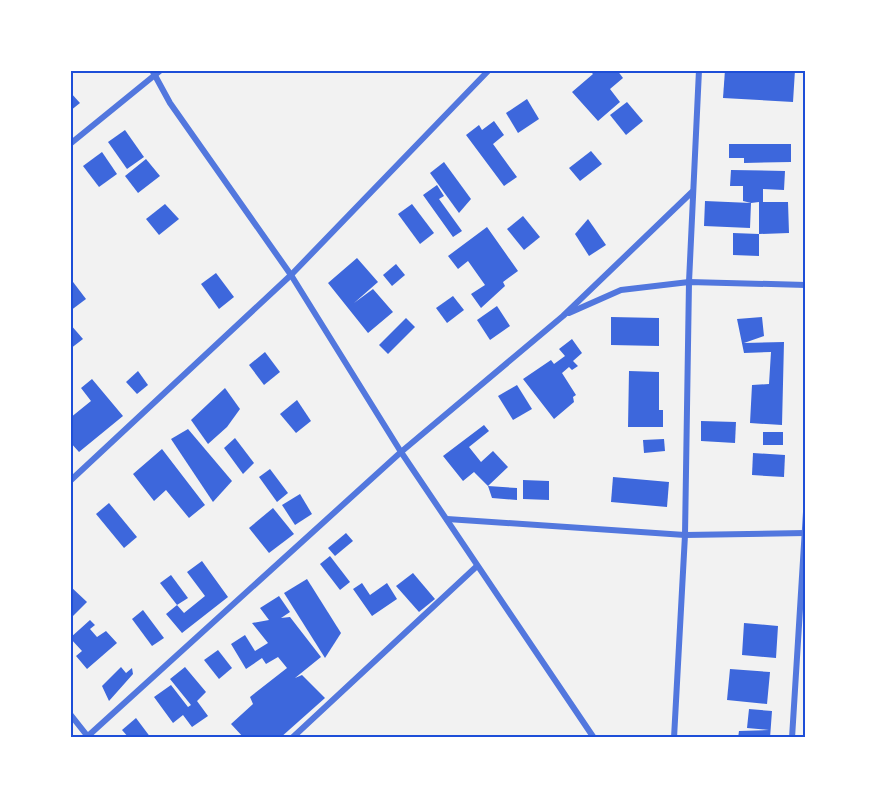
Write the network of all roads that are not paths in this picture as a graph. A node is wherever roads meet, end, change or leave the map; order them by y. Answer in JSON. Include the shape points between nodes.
{"nodes":[{"id":1,"x":160,"y":70,"type":"edge"},
{"id":2,"x":489,"y":70,"type":"edge"},
{"id":3,"x":699,"y":70,"type":"edge"},
{"id":4,"x":153,"y":74,"type":"edge"},
{"id":5,"x":70,"y":144,"type":"edge"},
{"id":6,"x":692,"y":192,"type":"junction"},
{"id":7,"x":291,"y":275,"type":"junction"},
{"id":8,"x":689,"y":282,"type":"junction"},
{"id":9,"x":806,"y":285,"type":"edge"},
{"id":10,"x":563,"y":316,"type":"junction"},
{"id":11,"x":401,"y":452,"type":"junction"},
{"id":12,"x":70,"y":481,"type":"edge"},
{"id":13,"x":806,"y":512,"type":"edge"},
{"id":14,"x":447,"y":519,"type":"junction"},
{"id":15,"x":805,"y":533,"type":"edge"},
{"id":16,"x":684,"y":535,"type":"junction"},
{"id":17,"x":477,"y":566,"type":"junction"},
{"id":18,"x":70,"y":714,"type":"edge"},
{"id":19,"x":590,"y":736,"type":"edge"},
{"id":20,"x":88,"y":737,"type":"edge"},
{"id":21,"x":292,"y":738,"type":"edge"},
{"id":22,"x":674,"y":738,"type":"edge"},
{"id":23,"x":792,"y":738,"type":"edge"}],
"edges":[{"from":1,"to":4,"type":"street"},
{"from":2,"to":7,"type":"street"},
{"from":3,"to":6,"type":"street"},
{"from":4,"to":5,"type":"street"},
{"from":4,"to":7,"type":"street"},
{"from":6,"to":8,"type":"street"},
{"from":6,"to":10,"type":"street"},
{"from":7,"to":11,"type":"street"},
{"from":7,"to":12,"type":"street"},
{"from":8,"to":9,"type":"street"},
{"from":8,"to":10,"type":"street","via":[[621,290]]},
{"from":8,"to":16,"type":"street"},
{"from":10,"to":11,"type":"street"},
{"from":11,"to":14,"type":"street"},
{"from":11,"to":20,"type":"street"},
{"from":13,"to":15,"type":"street"},
{"from":14,"to":16,"type":"street"},
{"from":14,"to":17,"type":"street"},
{"from":15,"to":16,"type":"street"},
{"from":15,"to":23,"type":"street"},
{"from":16,"to":22,"type":"street"},
{"from":17,"to":19,"type":"street"},
{"from":17,"to":21,"type":"street"},
{"from":18,"to":20,"type":"street"}]}
